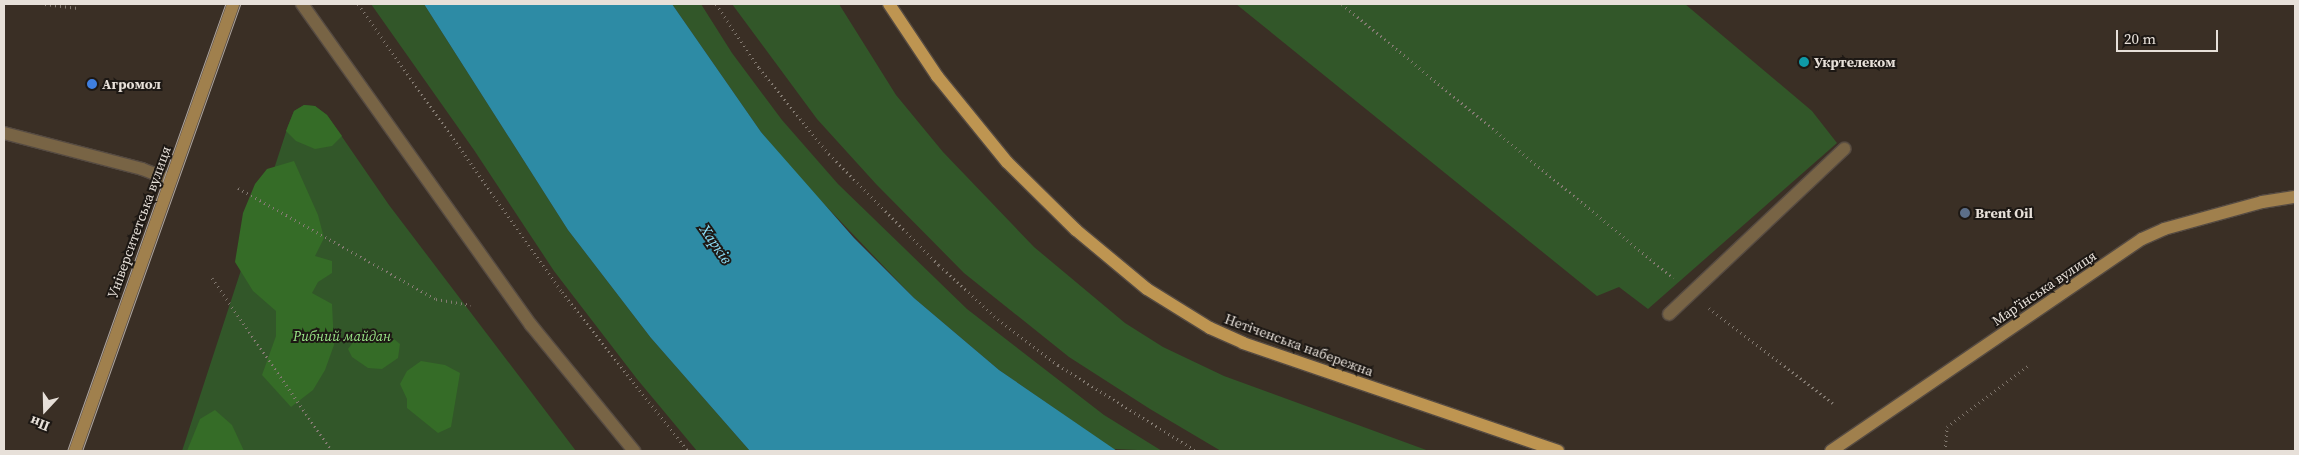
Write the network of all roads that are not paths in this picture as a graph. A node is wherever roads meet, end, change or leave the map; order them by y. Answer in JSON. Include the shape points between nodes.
{"nodes":[{"id":1,"x":233,"y":4,"type":"edge"},
{"id":2,"x":302,"y":4,"type":"edge"},
{"id":3,"x":889,"y":4,"type":"edge"},
{"id":4,"x":4,"y":133,"type":"edge"},
{"id":5,"x":1844,"y":149,"type":"dead end"},
{"id":6,"x":170,"y":180,"type":"junction"},
{"id":7,"x":2295,"y":198,"type":"edge"},
{"id":8,"x":1669,"y":314,"type":"dead end"},
{"id":9,"x":75,"y":451,"type":"edge"},
{"id":10,"x":634,"y":451,"type":"edge"},
{"id":11,"x":1558,"y":451,"type":"edge"},
{"id":12,"x":1831,"y":451,"type":"edge"}],
"edges":[{"from":1,"to":6,"type":"main road","name":"Університетська вулиця"},
{"from":2,"to":10,"type":"street","via":[[531,325]]},
{"from":3,"to":11,"type":"main road","name":"Нетіченська набережна","via":[[937,76],[1007,162],[1076,230],[1146,289],[1210,328],[1243,342]]},
{"from":4,"to":6,"type":"street","via":[[142,169]]},
{"from":5,"to":8,"type":"street"},
{"from":6,"to":9,"type":"main road","name":"Університетська вулиця"},
{"from":7,"to":12,"type":"main road","name":"Мар’їнська вулиця","via":[[2262,202],[2164,229],[2142,239]]}]}
